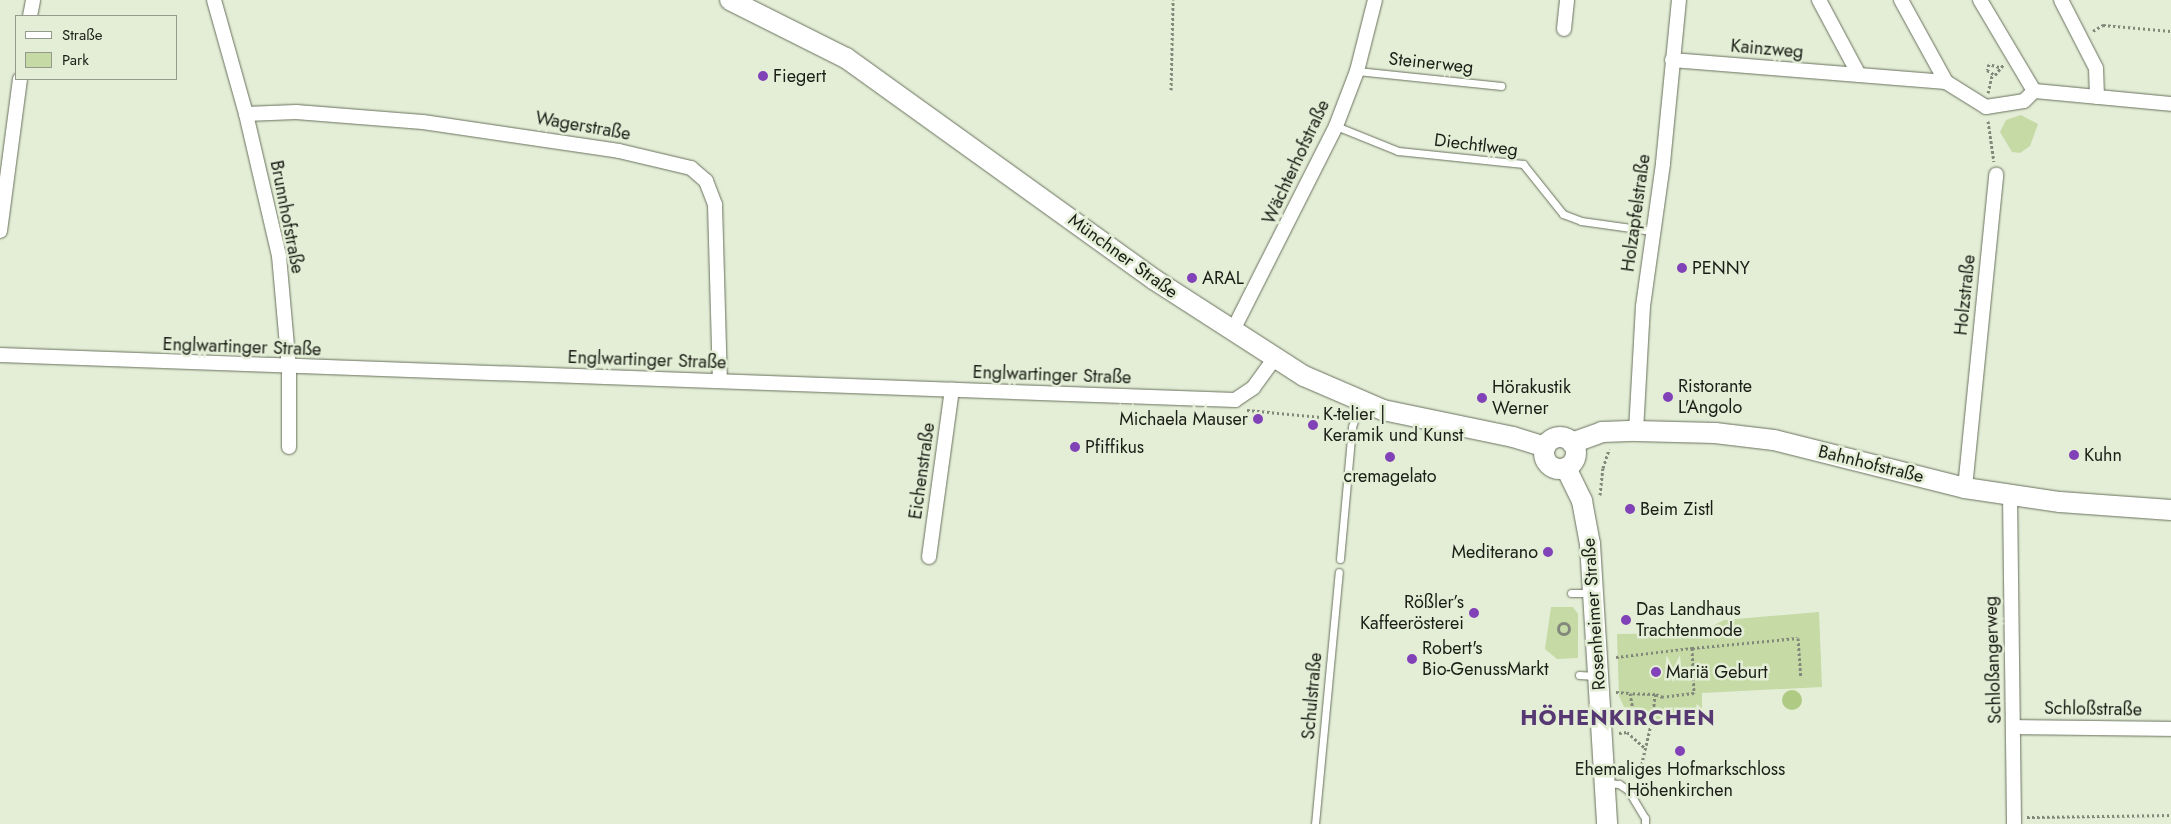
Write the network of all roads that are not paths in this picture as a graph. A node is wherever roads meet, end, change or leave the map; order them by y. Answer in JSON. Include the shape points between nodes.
{"nodes":[{"id":1,"x":33,"y":0,"type":"edge"},
{"id":2,"x":214,"y":0,"type":"edge"},
{"id":3,"x":730,"y":0,"type":"edge"},
{"id":4,"x":1375,"y":0,"type":"edge"},
{"id":5,"x":1567,"y":0,"type":"edge"},
{"id":6,"x":1679,"y":0,"type":"edge"},
{"id":7,"x":1818,"y":0,"type":"edge"},
{"id":8,"x":1900,"y":0,"type":"edge"},
{"id":9,"x":1980,"y":0,"type":"edge"},
{"id":10,"x":2061,"y":0,"type":"edge"},
{"id":11,"x":30,"y":15,"type":"edge"},
{"id":12,"x":1564,"y":29,"type":"dead end"},
{"id":13,"x":1672,"y":60,"type":"junction"},
{"id":14,"x":1357,"y":71,"type":"junction"},
{"id":15,"x":1859,"y":75,"type":"junction"},
{"id":16,"x":20,"y":80,"type":"edge"},
{"id":17,"x":1946,"y":82,"type":"junction"},
{"id":18,"x":1501,"y":86,"type":"dead end"},
{"id":19,"x":2034,"y":91,"type":"junction"},
{"id":20,"x":2097,"y":97,"type":"junction"},
{"id":21,"x":2171,"y":104,"type":"edge"},
{"id":22,"x":246,"y":114,"type":"junction"},
{"id":23,"x":1336,"y":126,"type":"junction"},
{"id":24,"x":1996,"y":175,"type":"road end"},
{"id":25,"x":0,"y":231,"type":"edge"},
{"id":26,"x":1652,"y":232,"type":"junction"},
{"id":27,"x":1232,"y":332,"type":"junction"},
{"id":28,"x":0,"y":355,"type":"edge"},
{"id":29,"x":1274,"y":359,"type":"junction"},
{"id":30,"x":289,"y":367,"type":"junction"},
{"id":31,"x":720,"y":381,"type":"junction"},
{"id":32,"x":952,"y":390,"type":"junction"},
{"id":33,"x":1360,"y":401,"type":"junction"},
{"id":34,"x":1636,"y":431,"type":"junction"},
{"id":35,"x":1572,"y":443,"type":"junction"},
{"id":36,"x":289,"y":447,"type":"dead end"},
{"id":37,"x":1545,"y":447,"type":"junction"},
{"id":38,"x":1566,"y":468,"type":"junction"},
{"id":39,"x":1965,"y":488,"type":"junction"},
{"id":40,"x":2010,"y":495,"type":"junction"},
{"id":41,"x":2171,"y":510,"type":"edge"},
{"id":42,"x":929,"y":557,"type":"dead end"},
{"id":43,"x":1340,"y":559,"type":"dead end"},
{"id":44,"x":1339,"y":572,"type":"dead end"},
{"id":45,"x":1571,"y":593,"type":"dead end"},
{"id":46,"x":1594,"y":593,"type":"junction"},
{"id":47,"x":1579,"y":676,"type":"dead end"},
{"id":48,"x":1599,"y":676,"type":"junction"},
{"id":49,"x":2014,"y":727,"type":"junction"},
{"id":50,"x":2171,"y":729,"type":"edge"},
{"id":51,"x":1604,"y":782,"type":"junction"},
{"id":52,"x":2014,"y":821,"type":"edge"},
{"id":53,"x":1315,"y":824,"type":"edge"},
{"id":54,"x":1607,"y":824,"type":"edge"},
{"id":55,"x":1645,"y":824,"type":"edge"}],
"edges":[{"from":1,"to":11,"type":"street"},
{"from":2,"to":22,"type":"street","name":"Brunnhofstraße"},
{"from":3,"to":27,"type":"street","name":"Münchner Straße","via":[[846,58]]},
{"from":4,"to":14,"type":"street","name":"Wächterhofstraße"},
{"from":5,"to":12,"type":"street"},
{"from":6,"to":13,"type":"street","name":"Holzapfelstraße"},
{"from":7,"to":15,"type":"street"},
{"from":8,"to":17,"type":"street"},
{"from":9,"to":19,"type":"street"},
{"from":10,"to":20,"type":"street","via":[[2096,68]]},
{"from":13,"to":15,"type":"street","name":"Kainzweg"},
{"from":13,"to":26,"type":"street","name":"Holzapfelstraße","via":[[1663,162]]},
{"from":14,"to":18,"type":"lane","name":"Steinerweg"},
{"from":14,"to":23,"type":"street","name":"Wächterhofstraße"},
{"from":15,"to":17,"type":"street","name":"Kainzweg"},
{"from":16,"to":25,"type":"street"},
{"from":17,"to":19,"type":"street","via":[[1986,107],[2018,103]]},
{"from":19,"to":20,"type":"street"},
{"from":20,"to":21,"type":"street"},
{"from":22,"to":30,"type":"street","name":"Brunnhofstraße","via":[[279,256]]},
{"from":22,"to":31,"type":"street","name":"Wagerstraße","via":[[296,112],[423,122],[619,151],[691,168],[706,181],[715,205]]},
{"from":23,"to":26,"type":"lane","name":"Diechtlweg","via":[[1398,151],[1523,164],[1563,214],[1581,221]]},
{"from":23,"to":27,"type":"street","name":"Wächterhofstraße"},
{"from":24,"to":39,"type":"street","name":"Holzstraße"},
{"from":26,"to":34,"type":"street","name":"Holzapfelstraße","via":[[1643,306]]},
{"from":27,"to":29,"type":"street","name":"Münchner Straße"},
{"from":28,"to":30,"type":"street","name":"Englwartinger Straße"},
{"from":29,"to":32,"type":"street","name":"Englwartinger Straße","via":[[1253,388],[1235,400]]},
{"from":29,"to":33,"type":"street","name":"Münchner Straße"},
{"from":30,"to":31,"type":"street","name":"Englwartinger Straße"},
{"from":30,"to":36,"type":"street","name":"Brunnhofstraße"},
{"from":31,"to":32,"type":"street","name":"Englwartinger Straße"},
{"from":32,"to":42,"type":"street","name":"Eichenstraße"},
{"from":33,"to":37,"type":"street","name":"Münchner Straße","via":[[1412,418],[1513,437]]},
{"from":33,"to":43,"type":"lane","via":[[1353,420]]},
{"from":34,"to":35,"type":"street","name":"Bahnhofstraße","via":[[1588,435]]},
{"from":34,"to":39,"type":"street","name":"Bahnhofstraße","via":[[1715,433],[1774,440]]},
{"from":35,"to":37,"type":"street","via":[[1559,437]]},
{"from":35,"to":38,"type":"street","via":[[1576,454]]},
{"from":37,"to":38,"type":"street","via":[[1544,456],[1550,465]]},
{"from":38,"to":46,"type":"street","name":"Rosenheimer Straße","via":[[1584,513]]},
{"from":39,"to":40,"type":"street","name":"Bahnhofstraße"},
{"from":40,"to":41,"type":"street","name":"Bahnhofstraße"},
{"from":40,"to":49,"type":"street","name":"Schloßangerweg","via":[[2009,622]]},
{"from":44,"to":53,"type":"lane","name":"Schulstraße"},
{"from":45,"to":46,"type":"lane"},
{"from":46,"to":48,"type":"street","name":"Rosenheimer Straße"},
{"from":47,"to":48,"type":"lane"},
{"from":48,"to":51,"type":"street","name":"Rosenheimer Straße"},
{"from":49,"to":50,"type":"street","name":"Schloßstraße"},
{"from":49,"to":52,"type":"street","name":"Schloßangerweg"},
{"from":51,"to":54,"type":"street","name":"Rosenheimer Straße"},
{"from":51,"to":55,"type":"lane","via":[[1619,784],[1628,790],[1645,818]]}]}
